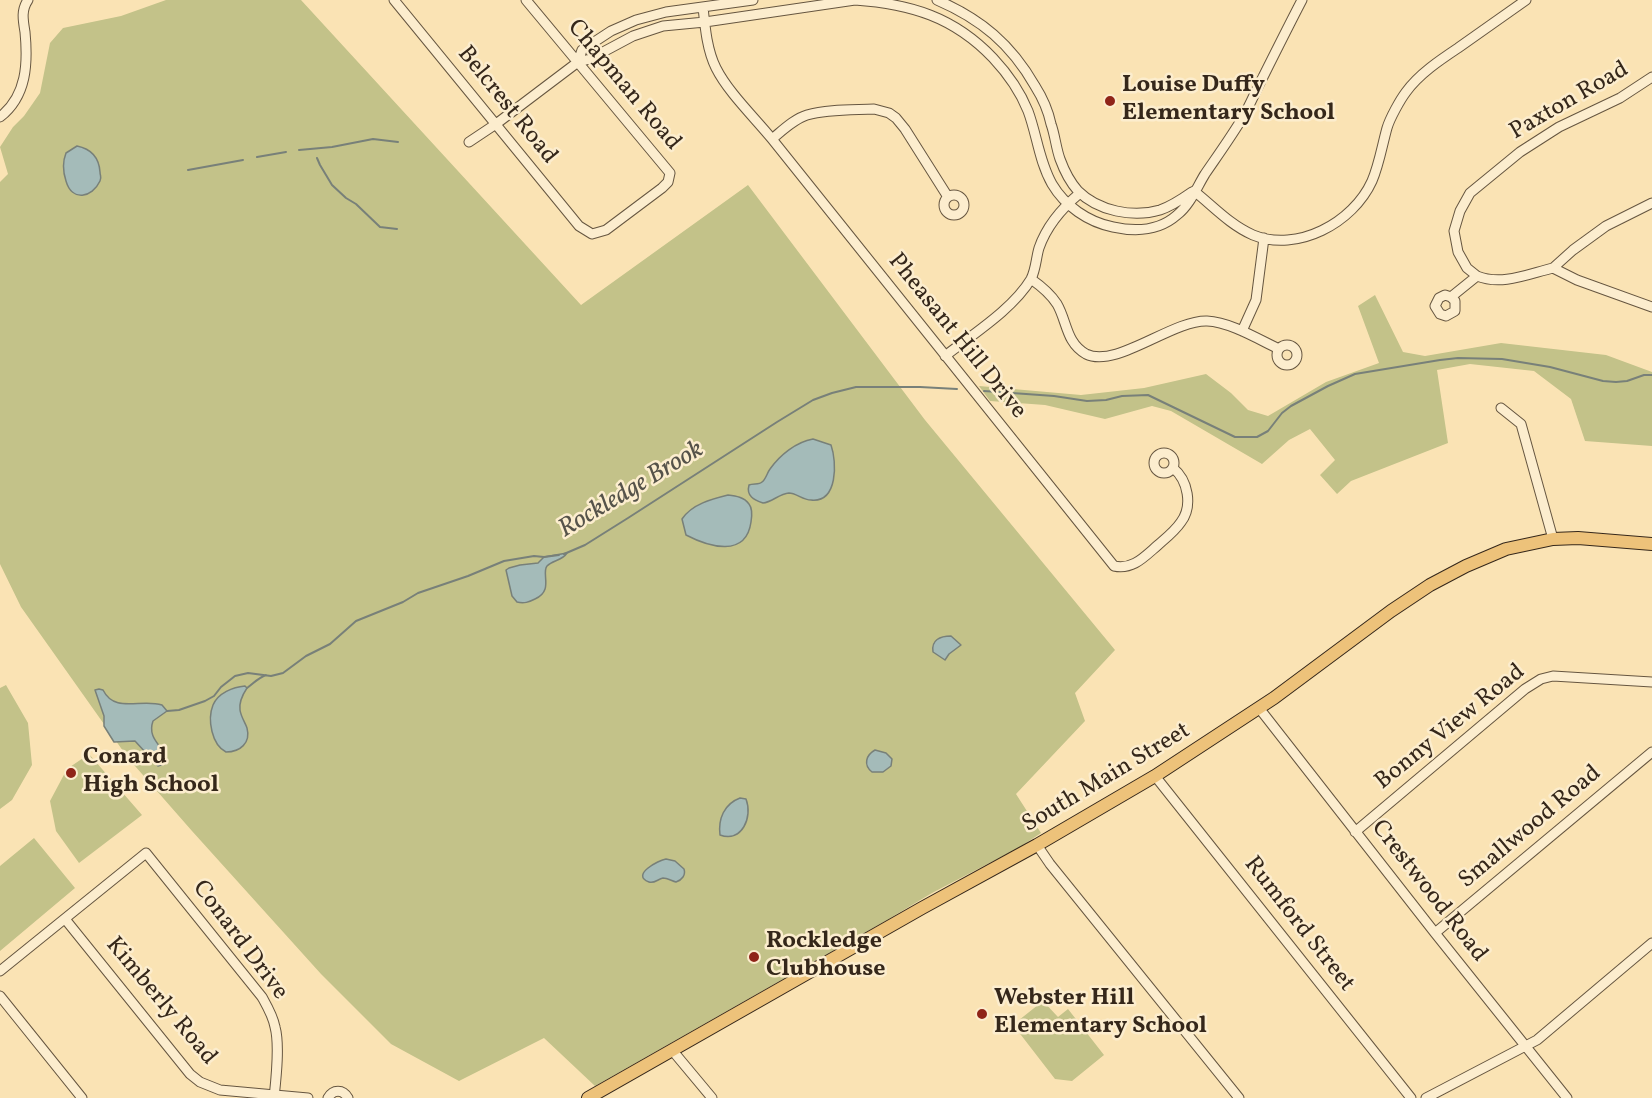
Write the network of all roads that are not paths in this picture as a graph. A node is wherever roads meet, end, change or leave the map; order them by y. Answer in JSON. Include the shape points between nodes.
{"nodes":[{"id":1,"x":28,"y":0,"type":"edge"},
{"id":2,"x":394,"y":0,"type":"edge"},
{"id":3,"x":526,"y":0,"type":"edge"},
{"id":4,"x":753,"y":0,"type":"edge"},
{"id":5,"x":855,"y":0,"type":"edge"},
{"id":6,"x":937,"y":0,"type":"edge"},
{"id":7,"x":1302,"y":0,"type":"edge"},
{"id":8,"x":1526,"y":0,"type":"edge"},
{"id":9,"x":703,"y":7,"type":"junction"},
{"id":10,"x":705,"y":21,"type":"junction"},
{"id":11,"x":578,"y":62,"type":"junction"},
{"id":12,"x":1652,"y":77,"type":"edge"},
{"id":13,"x":0,"y":117,"type":"edge"},
{"id":14,"x":496,"y":124,"type":"junction"},
{"id":15,"x":772,"y":138,"type":"junction"},
{"id":16,"x":469,"y":142,"type":"dead end"},
{"id":17,"x":1194,"y":191,"type":"junction"},
{"id":18,"x":1080,"y":193,"type":"junction"},
{"id":19,"x":948,"y":197,"type":"dead end"},
{"id":20,"x":1652,"y":203,"type":"edge"},
{"id":21,"x":1068,"y":204,"type":"junction"},
{"id":22,"x":592,"y":234,"type":"joint"},
{"id":23,"x":1264,"y":238,"type":"junction"},
{"id":24,"x":1553,"y":268,"type":"junction"},
{"id":25,"x":1476,"y":276,"type":"junction"},
{"id":26,"x":1031,"y":279,"type":"junction"},
{"id":27,"x":1451,"y":297,"type":"dead end"},
{"id":28,"x":1652,"y":307,"type":"edge"},
{"id":29,"x":1242,"y":331,"type":"junction"},
{"id":30,"x":1279,"y":349,"type":"dead end"},
{"id":31,"x":945,"y":356,"type":"junction"},
{"id":32,"x":1501,"y":408,"type":"dead end"},
{"id":33,"x":1173,"y":468,"type":"dead end"},
{"id":34,"x":1553,"y":539,"type":"junction"},
{"id":35,"x":1652,"y":544,"type":"edge"},
{"id":36,"x":1652,"y":682,"type":"edge"},
{"id":37,"x":1259,"y":708,"type":"junction"},
{"id":38,"x":1652,"y":752,"type":"edge"},
{"id":39,"x":1155,"y":776,"type":"junction"},
{"id":40,"x":1355,"y":832,"type":"junction"},
{"id":41,"x":1037,"y":845,"type":"junction"},
{"id":42,"x":65,"y":919,"type":"junction"},
{"id":43,"x":1435,"y":933,"type":"junction"},
{"id":44,"x":1652,"y":943,"type":"edge"},
{"id":45,"x":0,"y":970,"type":"edge"},
{"id":46,"x":0,"y":996,"type":"edge"},
{"id":47,"x":1526,"y":1046,"type":"junction"},
{"id":48,"x":672,"y":1050,"type":"junction"},
{"id":49,"x":274,"y":1096,"type":"edge"},
{"id":50,"x":82,"y":1098,"type":"edge"},
{"id":51,"x":308,"y":1098,"type":"edge"},
{"id":52,"x":328,"y":1098,"type":"edge"},
{"id":53,"x":348,"y":1098,"type":"edge"},
{"id":54,"x":588,"y":1098,"type":"edge"},
{"id":55,"x":712,"y":1098,"type":"edge"},
{"id":56,"x":1239,"y":1098,"type":"edge"},
{"id":57,"x":1411,"y":1098,"type":"edge"},
{"id":58,"x":1426,"y":1098,"type":"edge"},
{"id":59,"x":1567,"y":1098,"type":"edge"}],
"edges":[{"from":1,"to":13,"type":"street","via":[[23,15],[26,75],[19,96]]},
{"from":2,"to":14,"type":"street","name":"Belcrest Road"},
{"from":3,"to":11,"type":"street","name":"Chapman Road"},
{"from":4,"to":9,"type":"street"},
{"from":5,"to":10,"type":"street"},
{"from":5,"to":21,"type":"street","via":[[943,20],[982,47],[1020,95],[1048,177]]},
{"from":6,"to":18,"type":"street","via":[[978,21],[1019,60],[1043,101],[1059,157]]},
{"from":7,"to":17,"type":"street","via":[[1243,116]]},
{"from":8,"to":23,"type":"street","via":[[1432,66],[1406,92],[1388,125],[1372,180],[1347,213],[1312,235]]},
{"from":9,"to":10,"type":"street","name":"Pheasant Hill Drive"},
{"from":9,"to":11,"type":"street","via":[[666,12],[611,31],[582,50]]},
{"from":10,"to":11,"type":"street","via":[[663,26]]},
{"from":10,"to":15,"type":"street","name":"Pheasant Hill Drive","via":[[716,67]]},
{"from":11,"to":14,"type":"street"},
{"from":11,"to":22,"type":"street","name":"Chapman Road","via":[[670,173],[663,188],[606,230]]},
{"from":12,"to":25,"type":"street","name":"Paxton Road","via":[[1620,98],[1559,127],[1520,152],[1470,193],[1454,231],[1458,252]]},
{"from":14,"to":16,"type":"street"},
{"from":14,"to":22,"type":"street","name":"Belcrest Road","via":[[579,226]]},
{"from":15,"to":19,"type":"street","via":[[806,116],[881,110],[896,118],[905,129]]},
{"from":15,"to":31,"type":"street","name":"Pheasant Hill Drive"},
{"from":17,"to":18,"type":"street","via":[[1168,207],[1140,213],[1114,210]]},
{"from":17,"to":21,"type":"street","via":[[1178,215],[1144,230],[1108,226]]},
{"from":17,"to":23,"type":"street","via":[[1239,228]]},
{"from":18,"to":21,"type":"street"},
{"from":20,"to":24,"type":"street","via":[[1606,226]]},
{"from":21,"to":26,"type":"street","via":[[1046,231]]},
{"from":23,"to":29,"type":"street","via":[[1256,300]]},
{"from":24,"to":25,"type":"street","via":[[1502,281]]},
{"from":24,"to":28,"type":"street"},
{"from":25,"to":27,"type":"street"},
{"from":26,"to":29,"type":"street","via":[[1056,302],[1076,346],[1095,357],[1115,354],[1197,322],[1216,322]]},
{"from":26,"to":31,"type":"street","via":[[1009,306]]},
{"from":29,"to":30,"type":"street"},
{"from":31,"to":33,"type":"street","name":"Pheasant Hill Drive","via":[[1114,566],[1139,562],[1183,520],[1188,491]]},
{"from":32,"to":34,"type":"street","via":[[1521,423]]},
{"from":34,"to":35,"type":"main road","name":"South Main Street"},
{"from":34,"to":37,"type":"main road","name":"South Main Street","via":[[1491,554],[1430,585]]},
{"from":36,"to":40,"type":"street","name":"Bonny View Road","via":[[1553,676],[1536,681]]},
{"from":37,"to":39,"type":"main road","name":"South Main Street"},
{"from":37,"to":40,"type":"street","name":"Crestwood Road"},
{"from":38,"to":43,"type":"street","name":"Smallwood Road"},
{"from":39,"to":41,"type":"main road","name":"South Main Street"},
{"from":39,"to":57,"type":"street","name":"Rumford Street"},
{"from":40,"to":43,"type":"street","name":"Crestwood Road"},
{"from":41,"to":48,"type":"main road","name":"South Main Street"},
{"from":41,"to":56,"type":"street"},
{"from":42,"to":45,"type":"street"},
{"from":42,"to":49,"type":"street","name":"Kimberly Road","via":[[195,1078],[220,1090]]},
{"from":42,"to":49,"type":"street","name":"Conard Drive","via":[[146,853],[262,997],[277,1034]]},
{"from":43,"to":47,"type":"street","name":"Crestwood Road"},
{"from":44,"to":47,"type":"street"},
{"from":46,"to":50,"type":"street"},
{"from":47,"to":58,"type":"street"},
{"from":47,"to":59,"type":"street","name":"Crestwood Road"},
{"from":48,"to":54,"type":"main road","name":"South Main Street"},
{"from":48,"to":55,"type":"street"},
{"from":49,"to":51,"type":"street","name":"Kimberly Road"},
{"from":52,"to":53,"type":"street","via":[[337,1091]]}]}
